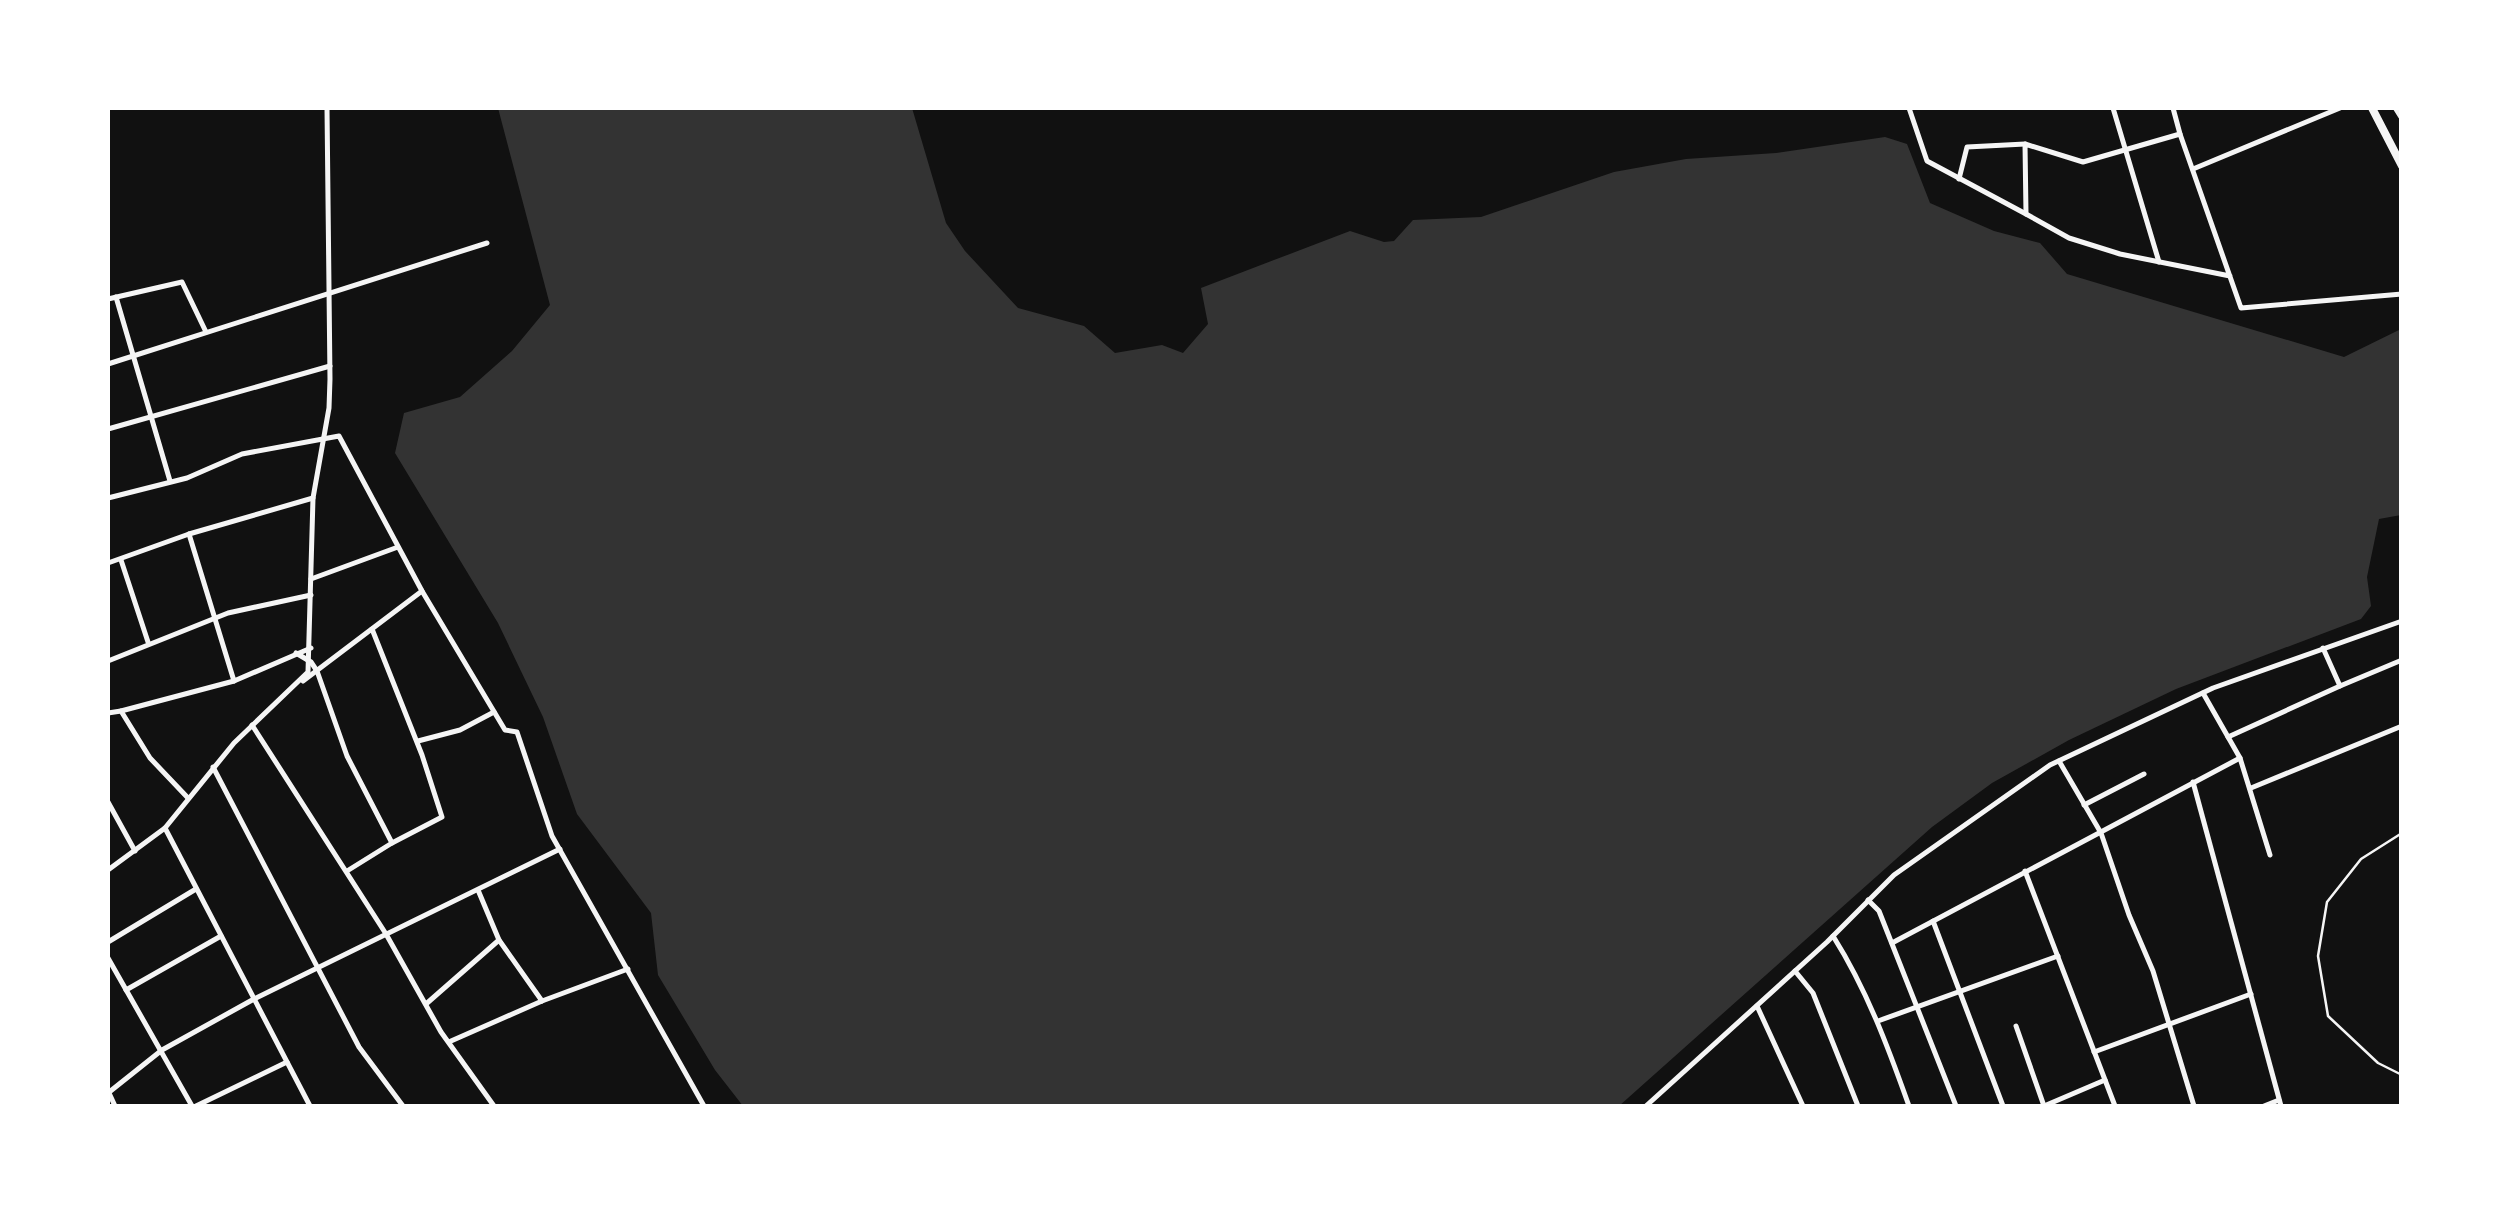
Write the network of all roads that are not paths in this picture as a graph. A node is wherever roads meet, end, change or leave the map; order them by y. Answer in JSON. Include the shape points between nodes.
{"nodes":[{"id":1,"x":328,"y":108,"type":"edge"},
{"id":2,"x":1908,"y":108,"type":"edge"},
{"id":3,"x":2112,"y":108,"type":"edge"},
{"id":4,"x":2173,"y":108,"type":"edge"},
{"id":5,"x":2340,"y":108,"type":"edge"},
{"id":6,"x":2372,"y":108,"type":"edge"},
{"id":7,"x":2396,"y":108,"type":"edge"},
{"id":8,"x":2402,"y":116,"type":"edge"},
{"id":9,"x":2180,"y":134,"type":"junction"},
{"id":10,"x":2025,"y":144,"type":"junction"},
{"id":11,"x":2126,"y":150,"type":"junction"},
{"id":12,"x":2402,"y":166,"type":"edge"},
{"id":13,"x":2193,"y":169,"type":"junction"},
{"id":14,"x":1960,"y":178,"type":"junction"},
{"id":15,"x":2026,"y":214,"type":"junction"},
{"id":16,"x":488,"y":243,"type":"dead end"},
{"id":17,"x":2159,"y":262,"type":"junction"},
{"id":18,"x":2230,"y":276,"type":"junction"},
{"id":19,"x":330,"y":292,"type":"junction"},
{"id":20,"x":2402,"y":294,"type":"edge"},
{"id":21,"x":116,"y":297,"type":"junction"},
{"id":22,"x":108,"y":299,"type":"edge"},
{"id":23,"x":206,"y":332,"type":"junction"},
{"id":24,"x":132,"y":356,"type":"junction"},
{"id":25,"x":108,"y":364,"type":"edge"},
{"id":26,"x":330,"y":366,"type":"junction"},
{"id":27,"x":151,"y":416,"type":"junction"},
{"id":28,"x":108,"y":430,"type":"edge"},
{"id":29,"x":324,"y":437,"type":"junction"},
{"id":30,"x":170,"y":482,"type":"junction"},
{"id":31,"x":108,"y":498,"type":"edge"},
{"id":32,"x":313,"y":498,"type":"junction"},
{"id":33,"x":189,"y":534,"type":"junction"},
{"id":34,"x":398,"y":547,"type":"junction"},
{"id":35,"x":120,"y":559,"type":"junction"},
{"id":36,"x":108,"y":563,"type":"edge"},
{"id":37,"x":311,"y":579,"type":"junction"},
{"id":38,"x":422,"y":591,"type":"junction"},
{"id":39,"x":311,"y":595,"type":"junction"},
{"id":40,"x":213,"y":618,"type":"junction"},
{"id":41,"x":2402,"y":621,"type":"edge"},
{"id":42,"x":372,"y":629,"type":"junction"},
{"id":43,"x":148,"y":642,"type":"junction"},
{"id":44,"x":310,"y":648,"type":"junction"},
{"id":45,"x":2323,"y":648,"type":"junction"},
{"id":46,"x":296,"y":653,"type":"junction"},
{"id":47,"x":2402,"y":660,"type":"edge"},
{"id":48,"x":108,"y":661,"type":"edge"},
{"id":49,"x":310,"y":662,"type":"junction"},
{"id":50,"x":316,"y":671,"type":"junction"},
{"id":51,"x":234,"y":681,"type":"junction"},
{"id":52,"x":297,"y":686,"type":"junction"},
{"id":53,"x":2340,"y":686,"type":"junction"},
{"id":54,"x":2203,"y":693,"type":"junction"},
{"id":55,"x":121,"y":710,"type":"junction"},
{"id":56,"x":494,"y":712,"type":"junction"},
{"id":57,"x":108,"y":713,"type":"edge"},
{"id":58,"x":252,"y":725,"type":"junction"},
{"id":59,"x":2401,"y":727,"type":"edge"},
{"id":60,"x":2228,"y":737,"type":"junction"},
{"id":61,"x":417,"y":742,"type":"junction"},
{"id":62,"x":2240,"y":758,"type":"junction"},
{"id":63,"x":2059,"y":762,"type":"junction"},
{"id":64,"x":213,"y":767,"type":"junction"},
{"id":65,"x":2144,"y":774,"type":"dead end"},
{"id":66,"x":2193,"y":782,"type":"junction"},
{"id":67,"x":2251,"y":788,"type":"junction"},
{"id":68,"x":188,"y":798,"type":"junction"},
{"id":69,"x":108,"y":802,"type":"edge"},
{"id":70,"x":2084,"y":804,"type":"junction"},
{"id":71,"x":165,"y":828,"type":"junction"},
{"id":72,"x":2101,"y":833,"type":"junction"},
{"id":73,"x":2402,"y":834,"type":"edge"},
{"id":74,"x":392,"y":842,"type":"junction"},
{"id":75,"x":560,"y":848,"type":"junction"},
{"id":76,"x":136,"y":851,"type":"junction"},
{"id":77,"x":2270,"y":855,"type":"dead end"},
{"id":78,"x":108,"y":870,"type":"edge"},
{"id":79,"x":2025,"y":871,"type":"junction"},
{"id":80,"x":347,"y":872,"type":"junction"},
{"id":81,"x":196,"y":889,"type":"junction"},
{"id":82,"x":478,"y":890,"type":"junction"},
{"id":83,"x":1868,"y":900,"type":"junction"},
{"id":84,"x":1932,"y":920,"type":"junction"},
{"id":85,"x":386,"y":934,"type":"junction"},
{"id":86,"x":222,"y":936,"type":"junction"},
{"id":87,"x":1833,"y":936,"type":"junction"},
{"id":88,"x":499,"y":940,"type":"junction"},
{"id":89,"x":108,"y":942,"type":"edge"},
{"id":90,"x":1892,"y":943,"type":"junction"},
{"id":91,"x":2058,"y":956,"type":"junction"},
{"id":92,"x":108,"y":958,"type":"edge"},
{"id":93,"x":316,"y":968,"type":"junction"},
{"id":94,"x":628,"y":969,"type":"junction"},
{"id":95,"x":1794,"y":972,"type":"junction"},
{"id":96,"x":126,"y":990,"type":"junction"},
{"id":97,"x":1960,"y":990,"type":"junction"},
{"id":98,"x":2252,"y":994,"type":"junction"},
{"id":99,"x":254,"y":999,"type":"junction"},
{"id":100,"x":542,"y":1001,"type":"junction"},
{"id":101,"x":426,"y":1004,"type":"junction"},
{"id":102,"x":1757,"y":1006,"type":"junction"},
{"id":103,"x":1918,"y":1007,"type":"junction"},
{"id":104,"x":1878,"y":1021,"type":"junction"},
{"id":105,"x":2167,"y":1023,"type":"junction"},
{"id":106,"x":2016,"y":1026,"type":"dead end"},
{"id":107,"x":451,"y":1041,"type":"junction"},
{"id":108,"x":162,"y":1050,"type":"junction"},
{"id":109,"x":2094,"y":1052,"type":"junction"},
{"id":110,"x":287,"y":1062,"type":"junction"},
{"id":111,"x":2402,"y":1075,"type":"edge"},
{"id":112,"x":2105,"y":1080,"type":"junction"},
{"id":113,"x":108,"y":1092,"type":"edge"},
{"id":114,"x":2280,"y":1104,"type":"edge"},
{"id":115,"x":115,"y":1106,"type":"edge"},
{"id":116,"x":194,"y":1106,"type":"edge"},
{"id":117,"x":310,"y":1106,"type":"edge"},
{"id":118,"x":403,"y":1106,"type":"edge"},
{"id":119,"x":494,"y":1106,"type":"edge"},
{"id":120,"x":704,"y":1106,"type":"edge"},
{"id":121,"x":1646,"y":1106,"type":"edge"},
{"id":122,"x":1802,"y":1106,"type":"edge"},
{"id":123,"x":1858,"y":1106,"type":"edge"},
{"id":124,"x":1909,"y":1106,"type":"edge"},
{"id":125,"x":1956,"y":1106,"type":"edge"},
{"id":126,"x":2003,"y":1106,"type":"edge"},
{"id":127,"x":2044,"y":1106,"type":"edge"},
{"id":128,"x":2115,"y":1106,"type":"edge"},
{"id":129,"x":2194,"y":1106,"type":"edge"},
{"id":130,"x":2264,"y":1106,"type":"edge"}],
"edges":[{"from":1,"to":19,"type":"street"},
{"from":2,"to":14,"type":"street","via":[[1927,162]]},
{"from":3,"to":11,"type":"street"},
{"from":4,"to":9,"type":"street"},
{"from":5,"to":13,"type":"street"},
{"from":6,"to":12,"type":"highway"},
{"from":7,"to":8,"type":"highway"},
{"from":9,"to":11,"type":"street"},
{"from":9,"to":13,"type":"street"},
{"from":10,"to":11,"type":"street","via":[[2082,162]]},
{"from":10,"to":14,"type":"street","via":[[1967,147]]},
{"from":10,"to":15,"type":"street"},
{"from":11,"to":17,"type":"street"},
{"from":13,"to":18,"type":"street"},
{"from":14,"to":15,"type":"street"},
{"from":15,"to":17,"type":"street","via":[[2069,238]]},
{"from":16,"to":19,"type":"street"},
{"from":17,"to":18,"type":"street"},
{"from":18,"to":20,"type":"street","via":[[2241,308]]},
{"from":19,"to":23,"type":"street"},
{"from":19,"to":26,"type":"street"},
{"from":21,"to":22,"type":"street"},
{"from":21,"to":23,"type":"street","via":[[182,282]]},
{"from":21,"to":24,"type":"street"},
{"from":23,"to":24,"type":"street"},
{"from":24,"to":25,"type":"street"},
{"from":24,"to":27,"type":"street"},
{"from":26,"to":27,"type":"street"},
{"from":26,"to":29,"type":"street"},
{"from":27,"to":28,"type":"street"},
{"from":27,"to":30,"type":"street"},
{"from":29,"to":30,"type":"street","via":[[242,454]]},
{"from":29,"to":32,"type":"street"},
{"from":29,"to":34,"type":"street","via":[[340,436]]},
{"from":30,"to":31,"type":"street"},
{"from":32,"to":33,"type":"street"},
{"from":32,"to":37,"type":"street"},
{"from":33,"to":35,"type":"street"},
{"from":33,"to":40,"type":"street"},
{"from":34,"to":37,"type":"street"},
{"from":34,"to":38,"type":"street"},
{"from":35,"to":36,"type":"street"},
{"from":35,"to":43,"type":"street"},
{"from":37,"to":39,"type":"street"},
{"from":38,"to":42,"type":"street"},
{"from":38,"to":56,"type":"street"},
{"from":39,"to":40,"type":"street"},
{"from":39,"to":44,"type":"street"},
{"from":40,"to":43,"type":"street"},
{"from":40,"to":51,"type":"street"},
{"from":41,"to":45,"type":"street"},
{"from":42,"to":50,"type":"street"},
{"from":42,"to":61,"type":"street"},
{"from":43,"to":48,"type":"street"},
{"from":44,"to":46,"type":"street"},
{"from":44,"to":49,"type":"street"},
{"from":45,"to":53,"type":"street"},
{"from":45,"to":54,"type":"street"},
{"from":46,"to":49,"type":"street"},
{"from":46,"to":51,"type":"street"},
{"from":47,"to":53,"type":"street"},
{"from":49,"to":50,"type":"street"},
{"from":49,"to":52,"type":"street"},
{"from":50,"to":52,"type":"street"},
{"from":50,"to":74,"type":"street","via":[[347,756]]},
{"from":51,"to":55,"type":"street"},
{"from":52,"to":58,"type":"street"},
{"from":53,"to":60,"type":"street"},
{"from":54,"to":60,"type":"street"},
{"from":54,"to":63,"type":"street"},
{"from":55,"to":57,"type":"street"},
{"from":55,"to":68,"type":"street","via":[[150,758]]},
{"from":56,"to":61,"type":"street"},
{"from":56,"to":75,"type":"street","via":[[505,730],[517,732]]},
{"from":58,"to":64,"type":"street"},
{"from":58,"to":80,"type":"street"},
{"from":59,"to":67,"type":"street"},
{"from":60,"to":62,"type":"street"},
{"from":61,"to":74,"type":"street","via":[[442,817]]},
{"from":62,"to":66,"type":"street"},
{"from":62,"to":67,"type":"street"},
{"from":63,"to":70,"type":"street"},
{"from":63,"to":83,"type":"street","via":[[1894,875]]},
{"from":64,"to":68,"type":"street"},
{"from":64,"to":93,"type":"street"},
{"from":65,"to":70,"type":"street"},
{"from":66,"to":72,"type":"street"},
{"from":66,"to":98,"type":"street"},
{"from":67,"to":77,"type":"street"},
{"from":68,"to":71,"type":"street"},
{"from":69,"to":76,"type":"street"},
{"from":70,"to":72,"type":"street"},
{"from":71,"to":76,"type":"street"},
{"from":71,"to":81,"type":"street"},
{"from":72,"to":79,"type":"street"},
{"from":72,"to":105,"type":"street"},
{"from":73,"to":111,"type":"lane","via":[[2361,858],[2327,902],[2318,956],[2328,1016]]},
{"from":74,"to":80,"type":"street"},
{"from":75,"to":82,"type":"street"},
{"from":75,"to":94,"type":"street"},
{"from":76,"to":78,"type":"street"},
{"from":79,"to":84,"type":"street"},
{"from":79,"to":91,"type":"street"},
{"from":80,"to":85,"type":"street"},
{"from":81,"to":86,"type":"street"},
{"from":81,"to":89,"type":"street"},
{"from":82,"to":85,"type":"street"},
{"from":82,"to":88,"type":"street"},
{"from":83,"to":87,"type":"street"},
{"from":83,"to":90,"type":"street"},
{"from":84,"to":90,"type":"street"},
{"from":84,"to":97,"type":"street"},
{"from":85,"to":93,"type":"street"},
{"from":85,"to":101,"type":"street"},
{"from":86,"to":96,"type":"street"},
{"from":86,"to":99,"type":"street"},
{"from":87,"to":95,"type":"street"},
{"from":87,"to":104,"type":"street"},
{"from":88,"to":100,"type":"street"},
{"from":88,"to":101,"type":"street"},
{"from":90,"to":103,"type":"street"},
{"from":91,"to":97,"type":"street"},
{"from":91,"to":109,"type":"street"},
{"from":92,"to":96,"type":"street"},
{"from":93,"to":99,"type":"street"},
{"from":93,"to":118,"type":"street","via":[[358,1047]]},
{"from":94,"to":100,"type":"street"},
{"from":94,"to":120,"type":"street"},
{"from":95,"to":102,"type":"street"},
{"from":95,"to":123,"type":"street","via":[[1813,993]]},
{"from":96,"to":108,"type":"street"},
{"from":97,"to":103,"type":"street"},
{"from":97,"to":126,"type":"street"},
{"from":98,"to":105,"type":"street"},
{"from":98,"to":114,"type":"street"},
{"from":99,"to":108,"type":"street"},
{"from":99,"to":110,"type":"street"},
{"from":100,"to":107,"type":"street"},
{"from":101,"to":107,"type":"street"},
{"from":102,"to":121,"type":"street"},
{"from":102,"to":122,"type":"street"},
{"from":103,"to":104,"type":"street"},
{"from":103,"to":125,"type":"street"},
{"from":104,"to":124,"type":"street"},
{"from":105,"to":109,"type":"street"},
{"from":105,"to":129,"type":"street"},
{"from":106,"to":127,"type":"street"},
{"from":107,"to":119,"type":"street"},
{"from":108,"to":113,"type":"street"},
{"from":108,"to":116,"type":"street"},
{"from":109,"to":112,"type":"street"},
{"from":110,"to":116,"type":"street"},
{"from":110,"to":117,"type":"street"},
{"from":112,"to":127,"type":"street"},
{"from":112,"to":128,"type":"street"},
{"from":113,"to":115,"type":"street"},
{"from":114,"to":130,"type":"street"}]}
